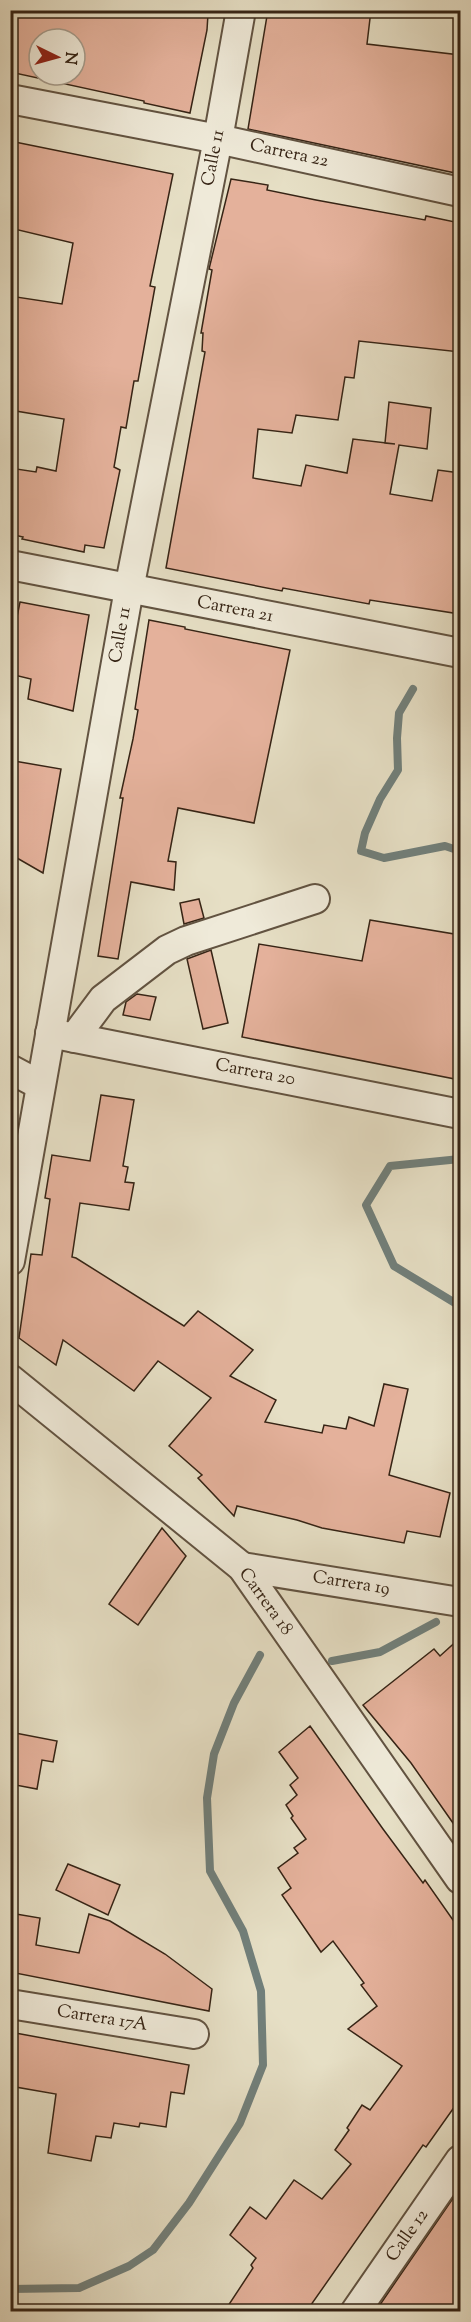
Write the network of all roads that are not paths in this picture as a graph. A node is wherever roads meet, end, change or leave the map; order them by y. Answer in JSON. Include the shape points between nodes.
{"nodes":[{"id":1,"x":241,"y":10,"type":"edge"},
{"id":2,"x":10,"y":99,"type":"edge"},
{"id":3,"x":219,"y":139,"type":"junction"},
{"id":4,"x":460,"y":192,"type":"edge"},
{"id":5,"x":10,"y":566,"type":"edge"},
{"id":6,"x":129,"y":589,"type":"junction"},
{"id":7,"x":460,"y":653,"type":"edge"},
{"id":8,"x":315,"y":899,"type":"dead end"},
{"id":9,"x":62,"y":1035,"type":"junction"},
{"id":10,"x":10,"y":1069,"type":"edge"},
{"id":11,"x":40,"y":1084,"type":"junction"},
{"id":12,"x":460,"y":1114,"type":"edge"},
{"id":13,"x":10,"y":1261,"type":"edge"},
{"id":14,"x":10,"y":1379,"type":"edge"},
{"id":15,"x":242,"y":1567,"type":"junction"},
{"id":16,"x":460,"y":1602,"type":"edge"},
{"id":17,"x":460,"y":1879,"type":"edge"},
{"id":18,"x":10,"y":2004,"type":"edge"},
{"id":19,"x":194,"y":2034,"type":"dead end"},
{"id":20,"x":460,"y":2160,"type":"edge"},
{"id":21,"x":355,"y":2312,"type":"edge"}],
"edges":[{"from":1,"to":3,"type":"street","name":"Calle 11"},
{"from":2,"to":3,"type":"street","name":"Carrera 22"},
{"from":3,"to":4,"type":"street","name":"Carrera 22"},
{"from":3,"to":6,"type":"street","name":"Calle 11"},
{"from":5,"to":6,"type":"street","name":"Carrera 21"},
{"from":6,"to":7,"type":"street","name":"Carrera 21"},
{"from":6,"to":9,"type":"street","name":"Calle 11"},
{"from":8,"to":9,"type":"street","via":[[166,950]]},
{"from":9,"to":11,"type":"street","name":"Calle 11"},
{"from":9,"to":12,"type":"street","name":"Carrera 20"},
{"from":10,"to":11,"type":"street"},
{"from":11,"to":13,"type":"street","name":"Calle 11"},
{"from":14,"to":15,"type":"street","name":"Carrera 18"},
{"from":15,"to":16,"type":"street","name":"Carrera 19"},
{"from":15,"to":17,"type":"street","name":"Carrera 18"},
{"from":18,"to":19,"type":"street","name":"Carrera 17A"},
{"from":20,"to":21,"type":"street","name":"Calle 12"}]}
